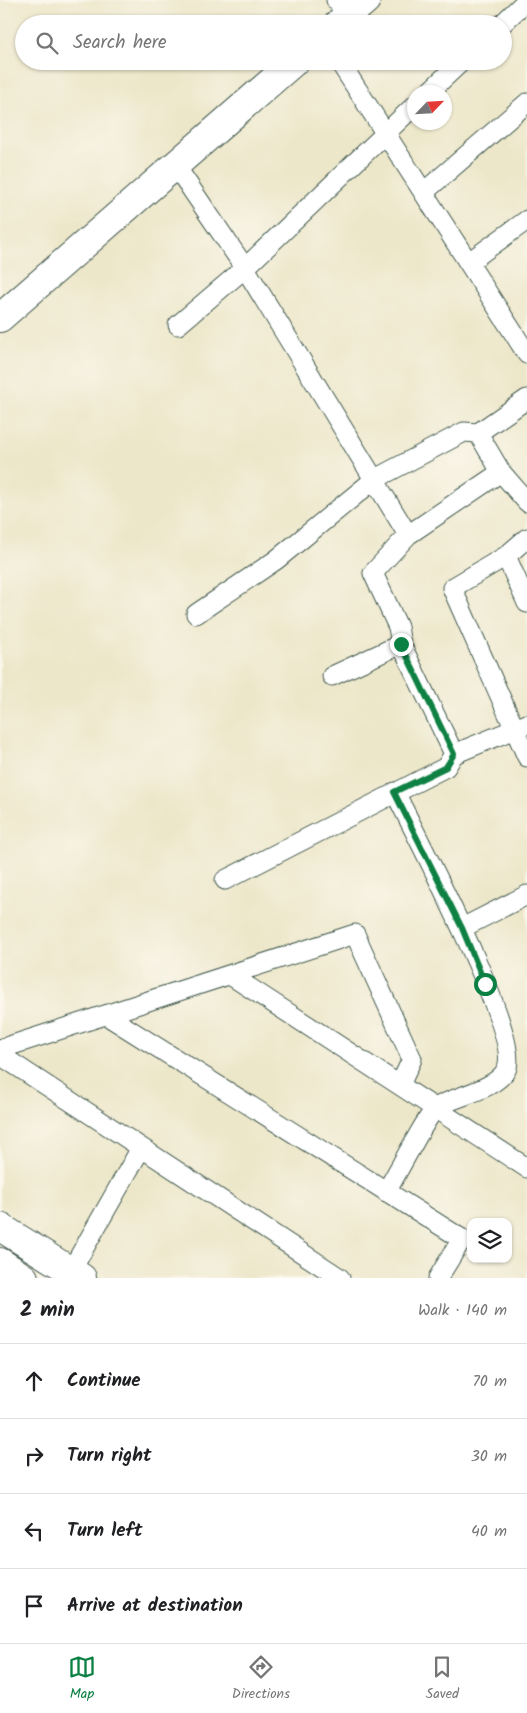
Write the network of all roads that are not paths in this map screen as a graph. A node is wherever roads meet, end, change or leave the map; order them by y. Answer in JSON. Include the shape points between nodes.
{"nodes":[{"id":1,"x":527,"y":0,"type":"edge"},
{"id":2,"x":511,"y":15,"type":"edge"},
{"id":3,"x":285,"y":70,"type":"edge"},
{"id":4,"x":345,"y":70,"type":"edge"},
{"id":5,"x":452,"y":70,"type":"edge"},
{"id":6,"x":436,"y":85,"type":"edge"},
{"id":7,"x":527,"y":103,"type":"edge"},
{"id":8,"x":407,"y":113,"type":"edge"},
{"id":9,"x":386,"y":133,"type":"junction"},
{"id":10,"x":175,"y":165,"type":"junction"},
{"id":11,"x":424,"y":192,"type":"junction"},
{"id":12,"x":527,"y":220,"type":"edge"},
{"id":13,"x":469,"y":262,"type":"junction"},
{"id":14,"x":245,"y":268,"type":"junction"},
{"id":15,"x":0,"y":318,"type":"edge"},
{"id":16,"x":178,"y":325,"type":"dead end"},
{"id":17,"x":527,"y":354,"type":"edge"},
{"id":18,"x":527,"y":399,"type":"edge"},
{"id":19,"x":478,"y":433,"type":"junction"},
{"id":20,"x":501,"y":472,"type":"junction"},
{"id":21,"x":375,"y":479,"type":"junction"},
{"id":22,"x":527,"y":502,"type":"edge"},
{"id":23,"x":408,"y":535,"type":"junction"},
{"id":24,"x":527,"y":538,"type":"edge"},
{"id":25,"x":506,"y":556,"type":"junction"},
{"id":26,"x":527,"y":602,"type":"edge"},
{"id":27,"x":196,"y":614,"type":"dead end"},
{"id":28,"x":401,"y":644,"type":"junction"},
{"id":29,"x":332,"y":676,"type":"dead end"},
{"id":30,"x":520,"y":726,"type":"edge"},
{"id":31,"x":454,"y":754,"type":"junction"},
{"id":32,"x":527,"y":757,"type":"edge"},
{"id":33,"x":394,"y":792,"type":"junction"},
{"id":34,"x":225,"y":880,"type":"dead end"},
{"id":35,"x":527,"y":895,"type":"edge"},
{"id":36,"x":462,"y":928,"type":"junction"},
{"id":37,"x":230,"y":975,"type":"junction"},
{"id":38,"x":106,"y":1015,"type":"junction"},
{"id":39,"x":0,"y":1049,"type":"edge"},
{"id":40,"x":0,"y":1056,"type":"edge"},
{"id":41,"x":400,"y":1085,"type":"junction"},
{"id":42,"x":435,"y":1108,"type":"junction"},
{"id":43,"x":140,"y":1148,"type":"junction"},
{"id":44,"x":527,"y":1168,"type":"edge"},
{"id":45,"x":386,"y":1192,"type":"junction"},
{"id":46,"x":0,"y":1227,"type":"edge"},
{"id":47,"x":0,"y":1262,"type":"edge"},
{"id":48,"x":77,"y":1275,"type":"edge"},
{"id":49,"x":24,"y":1278,"type":"edge"},
{"id":50,"x":340,"y":1278,"type":"edge"},
{"id":51,"x":438,"y":1278,"type":"edge"}],
"edges":[{"from":1,"to":2,"type":"street"},
{"from":3,"to":10,"type":"main road"},
{"from":4,"to":9,"type":"street"},
{"from":5,"to":6,"type":"street"},
{"from":7,"to":11,"type":"street"},
{"from":8,"to":9,"type":"street"},
{"from":9,"to":11,"type":"street"},
{"from":9,"to":14,"type":"street"},
{"from":10,"to":14,"type":"street"},
{"from":10,"to":15,"type":"main road"},
{"from":11,"to":13,"type":"street"},
{"from":12,"to":13,"type":"street"},
{"from":13,"to":17,"type":"street"},
{"from":14,"to":16,"type":"street"},
{"from":14,"to":21,"type":"street"},
{"from":18,"to":19,"type":"street"},
{"from":19,"to":20,"type":"street"},
{"from":19,"to":21,"type":"street","via":[[464,432]]},
{"from":20,"to":22,"type":"street"},
{"from":20,"to":23,"type":"street"},
{"from":21,"to":23,"type":"street"},
{"from":21,"to":27,"type":"street","via":[[276,560]]},
{"from":23,"to":28,"type":"street","via":[[374,573],[398,627]]},
{"from":24,"to":25,"type":"street"},
{"from":25,"to":26,"type":"street"},
{"from":25,"to":30,"type":"street","via":[[452,588]]},
{"from":28,"to":29,"type":"street"},
{"from":28,"to":31,"type":"street"},
{"from":30,"to":31,"type":"street"},
{"from":30,"to":32,"type":"street"},
{"from":31,"to":33,"type":"street","via":[[446,767]]},
{"from":33,"to":34,"type":"street"},
{"from":33,"to":36,"type":"street"},
{"from":35,"to":36,"type":"street"},
{"from":36,"to":42,"type":"street","via":[[506,1040],[509,1061],[506,1072],[491,1083]]},
{"from":37,"to":38,"type":"street"},
{"from":37,"to":41,"type":"street"},
{"from":37,"to":41,"type":"street","via":[[355,934],[412,1059]]},
{"from":38,"to":39,"type":"street"},
{"from":38,"to":45,"type":"street"},
{"from":40,"to":43,"type":"street"},
{"from":41,"to":42,"type":"street"},
{"from":42,"to":44,"type":"street"},
{"from":42,"to":45,"type":"street"},
{"from":43,"to":48,"type":"street"},
{"from":43,"to":50,"type":"street"},
{"from":45,"to":51,"type":"street","via":[[462,1240]]},
{"from":46,"to":48,"type":"main road"},
{"from":47,"to":49,"type":"main road"}]}
